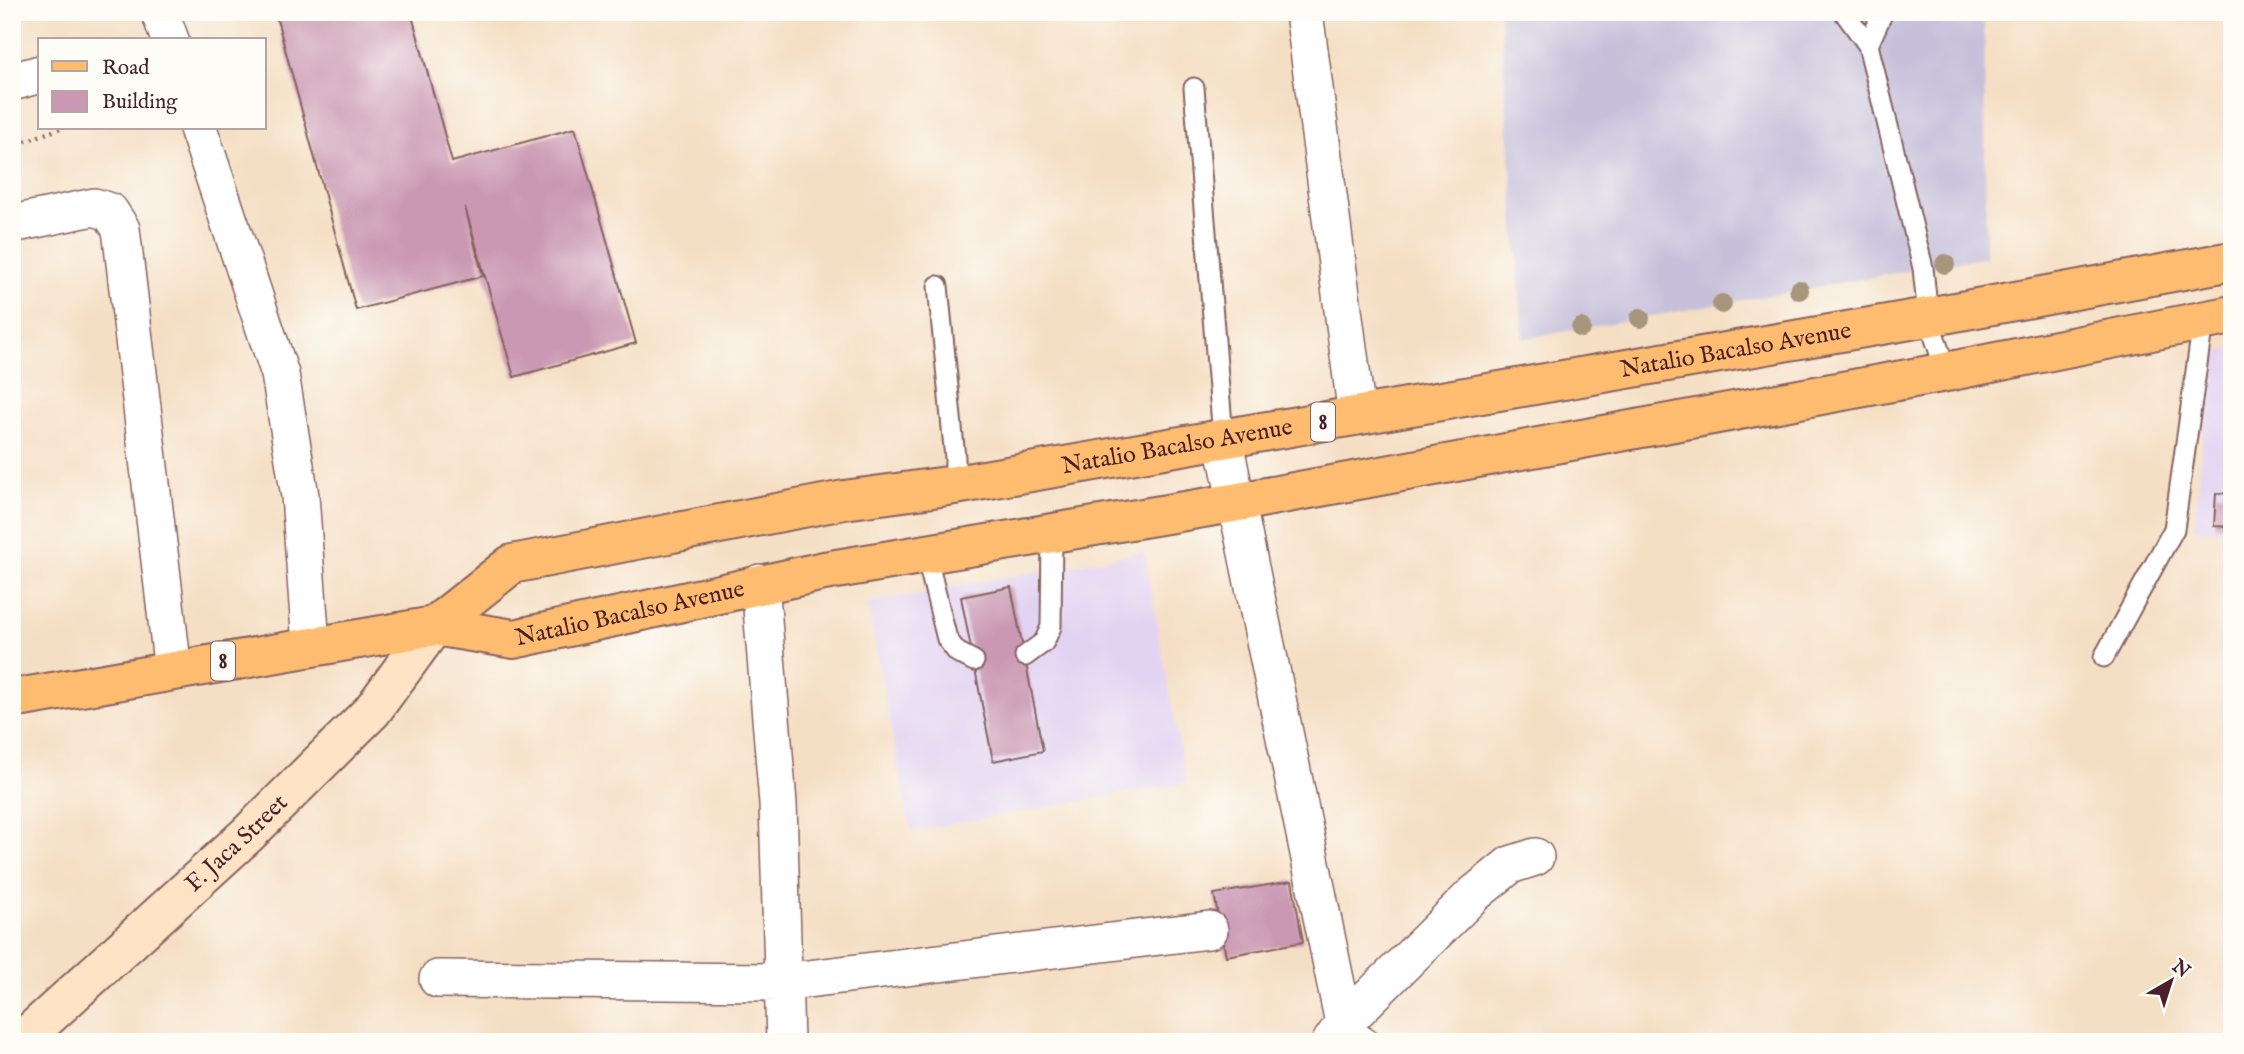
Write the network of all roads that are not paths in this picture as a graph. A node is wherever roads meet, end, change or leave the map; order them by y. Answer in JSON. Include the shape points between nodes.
{"nodes":[{"id":1,"x":1304,"y":12,"type":"edge"},
{"id":2,"x":1844,"y":12,"type":"edge"},
{"id":3,"x":1883,"y":12,"type":"edge"},
{"id":4,"x":1868,"y":46,"type":"junction"},
{"id":5,"x":38,"y":75,"type":"edge"},
{"id":6,"x":12,"y":82,"type":"edge"},
{"id":7,"x":1194,"y":88,"type":"dead end"},
{"id":8,"x":199,"y":130,"type":"edge"},
{"id":9,"x":12,"y":223,"type":"edge"},
{"id":10,"x":2232,"y":261,"type":"edge"},
{"id":11,"x":938,"y":286,"type":"dead end"},
{"id":12,"x":1928,"y":317,"type":"junction"},
{"id":13,"x":2217,"y":318,"type":"edge"},
{"id":14,"x":1946,"y":372,"type":"junction"},
{"id":15,"x":1357,"y":416,"type":"junction"},
{"id":16,"x":1223,"y":437,"type":"junction"},
{"id":17,"x":955,"y":485,"type":"junction"},
{"id":18,"x":1239,"y":502,"type":"junction"},
{"id":19,"x":1052,"y":533,"type":"junction"},
{"id":20,"x":926,"y":554,"type":"junction"},
{"id":21,"x":760,"y":583,"type":"junction"},
{"id":22,"x":434,"y":626,"type":"junction"},
{"id":23,"x":311,"y":645,"type":"junction"},
{"id":24,"x":1025,"y":656,"type":"dead end"},
{"id":25,"x":2104,"y":657,"type":"dead end"},
{"id":26,"x":974,"y":661,"type":"dead end"},
{"id":27,"x":173,"y":671,"type":"junction"},
{"id":28,"x":12,"y":699,"type":"edge"},
{"id":29,"x":1535,"y":857,"type":"dead end"},
{"id":30,"x":1209,"y":930,"type":"dead end"},
{"id":31,"x":438,"y":979,"type":"dead end"},
{"id":32,"x":783,"y":982,"type":"junction"},
{"id":33,"x":1349,"y":1036,"type":"edge"},
{"id":34,"x":20,"y":1042,"type":"edge"},
{"id":35,"x":785,"y":1042,"type":"edge"}],
"edges":[{"from":1,"to":15,"type":"street"},
{"from":2,"to":4,"type":"lane"},
{"from":3,"to":4,"type":"lane"},
{"from":4,"to":12,"type":"lane","via":[[1923,268]]},
{"from":5,"to":6,"type":"street"},
{"from":7,"to":16,"type":"lane"},
{"from":8,"to":23,"type":"street","via":[[280,374],[300,496]]},
{"from":9,"to":27,"type":"street","via":[[94,207],[110,212],[121,229]]},
{"from":10,"to":12,"type":"main road","name":"Natalio Bacalso Avenue","number":"8"},
{"from":11,"to":17,"type":"lane"},
{"from":12,"to":14,"type":"lane"},
{"from":12,"to":15,"type":"main road","name":"Natalio Bacalso Avenue","number":"8"},
{"from":13,"to":14,"type":"main road","name":"Natalio Bacalso Avenue","number":"8"},
{"from":13,"to":25,"type":"lane","via":[[2174,529]]},
{"from":14,"to":18,"type":"main road","name":"Natalio Bacalso Avenue","number":"8"},
{"from":15,"to":16,"type":"main road","name":"Natalio Bacalso Avenue","number":"8"},
{"from":16,"to":17,"type":"main road","name":"Natalio Bacalso Avenue","number":"8"},
{"from":16,"to":18,"type":"street"},
{"from":17,"to":22,"type":"main road","name":"Natalio Bacalso Avenue","number":"8","via":[[844,500],[512,564]]},
{"from":18,"to":19,"type":"main road","name":"Natalio Bacalso Avenue","number":"8"},
{"from":18,"to":33,"type":"street"},
{"from":19,"to":20,"type":"main road","name":"Natalio Bacalso Avenue","number":"8"},
{"from":19,"to":24,"type":"lane","via":[[1051,627],[1044,642]]},
{"from":20,"to":21,"type":"main road","name":"Natalio Bacalso Avenue","number":"8"},
{"from":20,"to":26,"type":"lane","via":[[947,639],[957,652]]},
{"from":21,"to":22,"type":"main road","name":"Natalio Bacalso Avenue","number":"8","via":[[514,639]]},
{"from":21,"to":32,"type":"street","via":[[778,803]]},
{"from":22,"to":23,"type":"main road","name":"Natalio Bacalso Avenue","number":"8"},
{"from":22,"to":34,"type":"street","name":"F. Jaca Street","via":[[372,711],[247,834]]},
{"from":23,"to":27,"type":"main road","name":"Natalio Bacalso Avenue","number":"8"},
{"from":27,"to":28,"type":"main road","name":"Natalio Bacalso Avenue","number":"8"},
{"from":29,"to":33,"type":"street","via":[[1510,865],[1473,895]]},
{"from":30,"to":32,"type":"street"},
{"from":31,"to":32,"type":"street"},
{"from":32,"to":35,"type":"street"}]}
